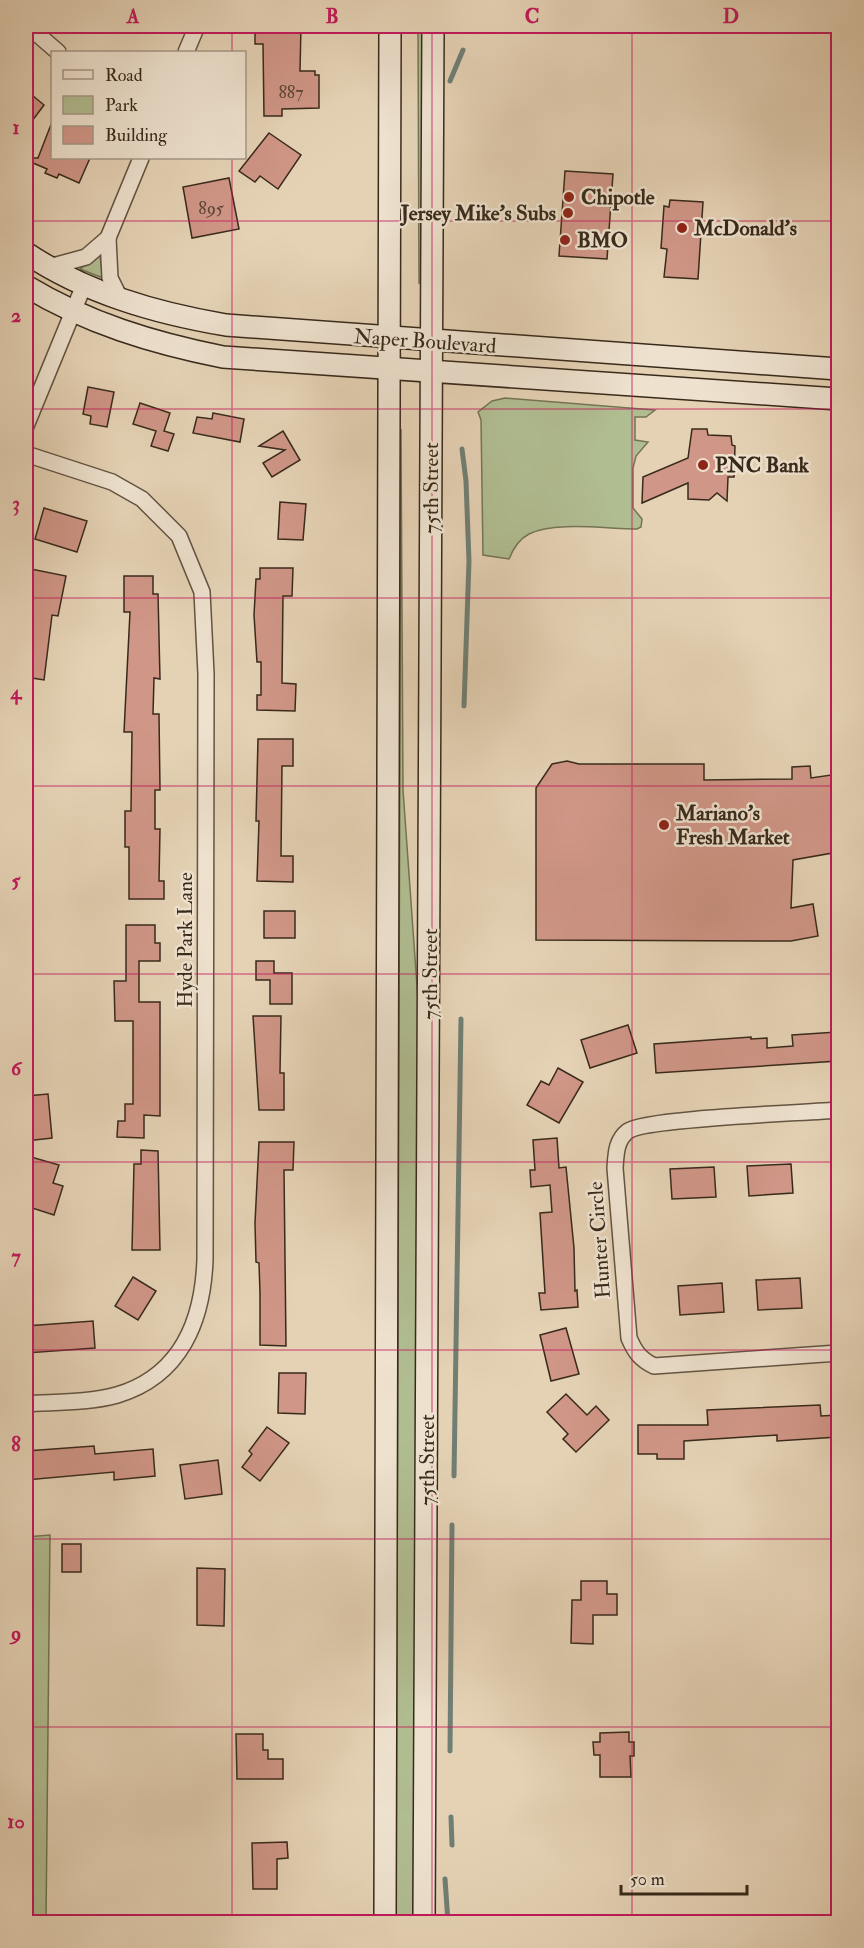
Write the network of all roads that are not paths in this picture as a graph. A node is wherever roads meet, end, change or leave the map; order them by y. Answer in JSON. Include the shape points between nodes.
{"nodes":[{"id":1,"x":28,"y":26,"type":"edge"},
{"id":2,"x":197,"y":26,"type":"edge"},
{"id":3,"x":390,"y":26,"type":"edge"},
{"id":4,"x":433,"y":26,"type":"edge"},
{"id":5,"x":57,"y":51,"type":"edge"},
{"id":6,"x":186,"y":51,"type":"edge"},
{"id":7,"x":141,"y":159,"type":"edge"},
{"id":8,"x":108,"y":238,"type":"junction"},
{"id":9,"x":26,"y":253,"type":"edge"},
{"id":10,"x":49,"y":267,"type":"junction"},
{"id":11,"x":84,"y":285,"type":"junction"},
{"id":12,"x":26,"y":286,"type":"edge"},
{"id":13,"x":122,"y":300,"type":"junction"},
{"id":14,"x":75,"y":312,"type":"junction"},
{"id":15,"x":389,"y":337,"type":"junction"},
{"id":16,"x":432,"y":341,"type":"junction"},
{"id":17,"x":389,"y":368,"type":"junction"},
{"id":18,"x":838,"y":369,"type":"edge"},
{"id":19,"x":432,"y":372,"type":"junction"},
{"id":20,"x":838,"y":399,"type":"edge"},
{"id":21,"x":26,"y":426,"type":"edge"},
{"id":22,"x":26,"y":453,"type":"edge"},
{"id":23,"x":838,"y":1110,"type":"edge"},
{"id":24,"x":838,"y":1353,"type":"edge"},
{"id":25,"x":26,"y":1404,"type":"edge"},
{"id":26,"x":386,"y":1923,"type":"edge"},
{"id":27,"x":424,"y":1923,"type":"edge"}],
"edges":[{"from":1,"to":5,"type":"street"},
{"from":2,"to":6,"type":"street"},
{"from":3,"to":15,"type":"main road","name":"75th Street"},
{"from":4,"to":16,"type":"main road","name":"75th Street"},
{"from":7,"to":8,"type":"street"},
{"from":8,"to":10,"type":"street","via":[[86,257]]},
{"from":8,"to":13,"type":"street","via":[[110,278]]},
{"from":9,"to":10,"type":"main road","name":"Naper Boulevard"},
{"from":10,"to":11,"type":"main road","name":"Naper Boulevard"},
{"from":11,"to":13,"type":"main road","name":"Naper Boulevard"},
{"from":11,"to":14,"type":"street"},
{"from":12,"to":14,"type":"main road","name":"Naper Boulevard"},
{"from":13,"to":15,"type":"main road","name":"Naper Boulevard","via":[[170,316],[244,328]]},
{"from":14,"to":17,"type":"main road","name":"Naper Boulevard","via":[[145,339],[223,357]]},
{"from":14,"to":21,"type":"street"},
{"from":15,"to":16,"type":"main road","name":"Naper Boulevard"},
{"from":15,"to":17,"type":"main road","name":"75th Street"},
{"from":16,"to":18,"type":"main road","name":"Naper Boulevard"},
{"from":16,"to":19,"type":"main road","name":"75th Street"},
{"from":17,"to":19,"type":"main road","name":"Naper Boulevard"},
{"from":17,"to":26,"type":"main road","name":"75th Street"},
{"from":19,"to":20,"type":"main road","name":"Naper Boulevard"},
{"from":19,"to":27,"type":"main road","name":"75th Street"},
{"from":22,"to":25,"type":"street","name":"Hyde Park Lane","via":[[112,482],[142,499],[179,536],[205,608],[206,697],[205,1259],[200,1310],[182,1350],[153,1378],[115,1395]]},
{"from":23,"to":24,"type":"street","name":"Hunter Circle","via":[[681,1121],[630,1130],[619,1141],[615,1168],[628,1338],[643,1361],[654,1366]]}]}
